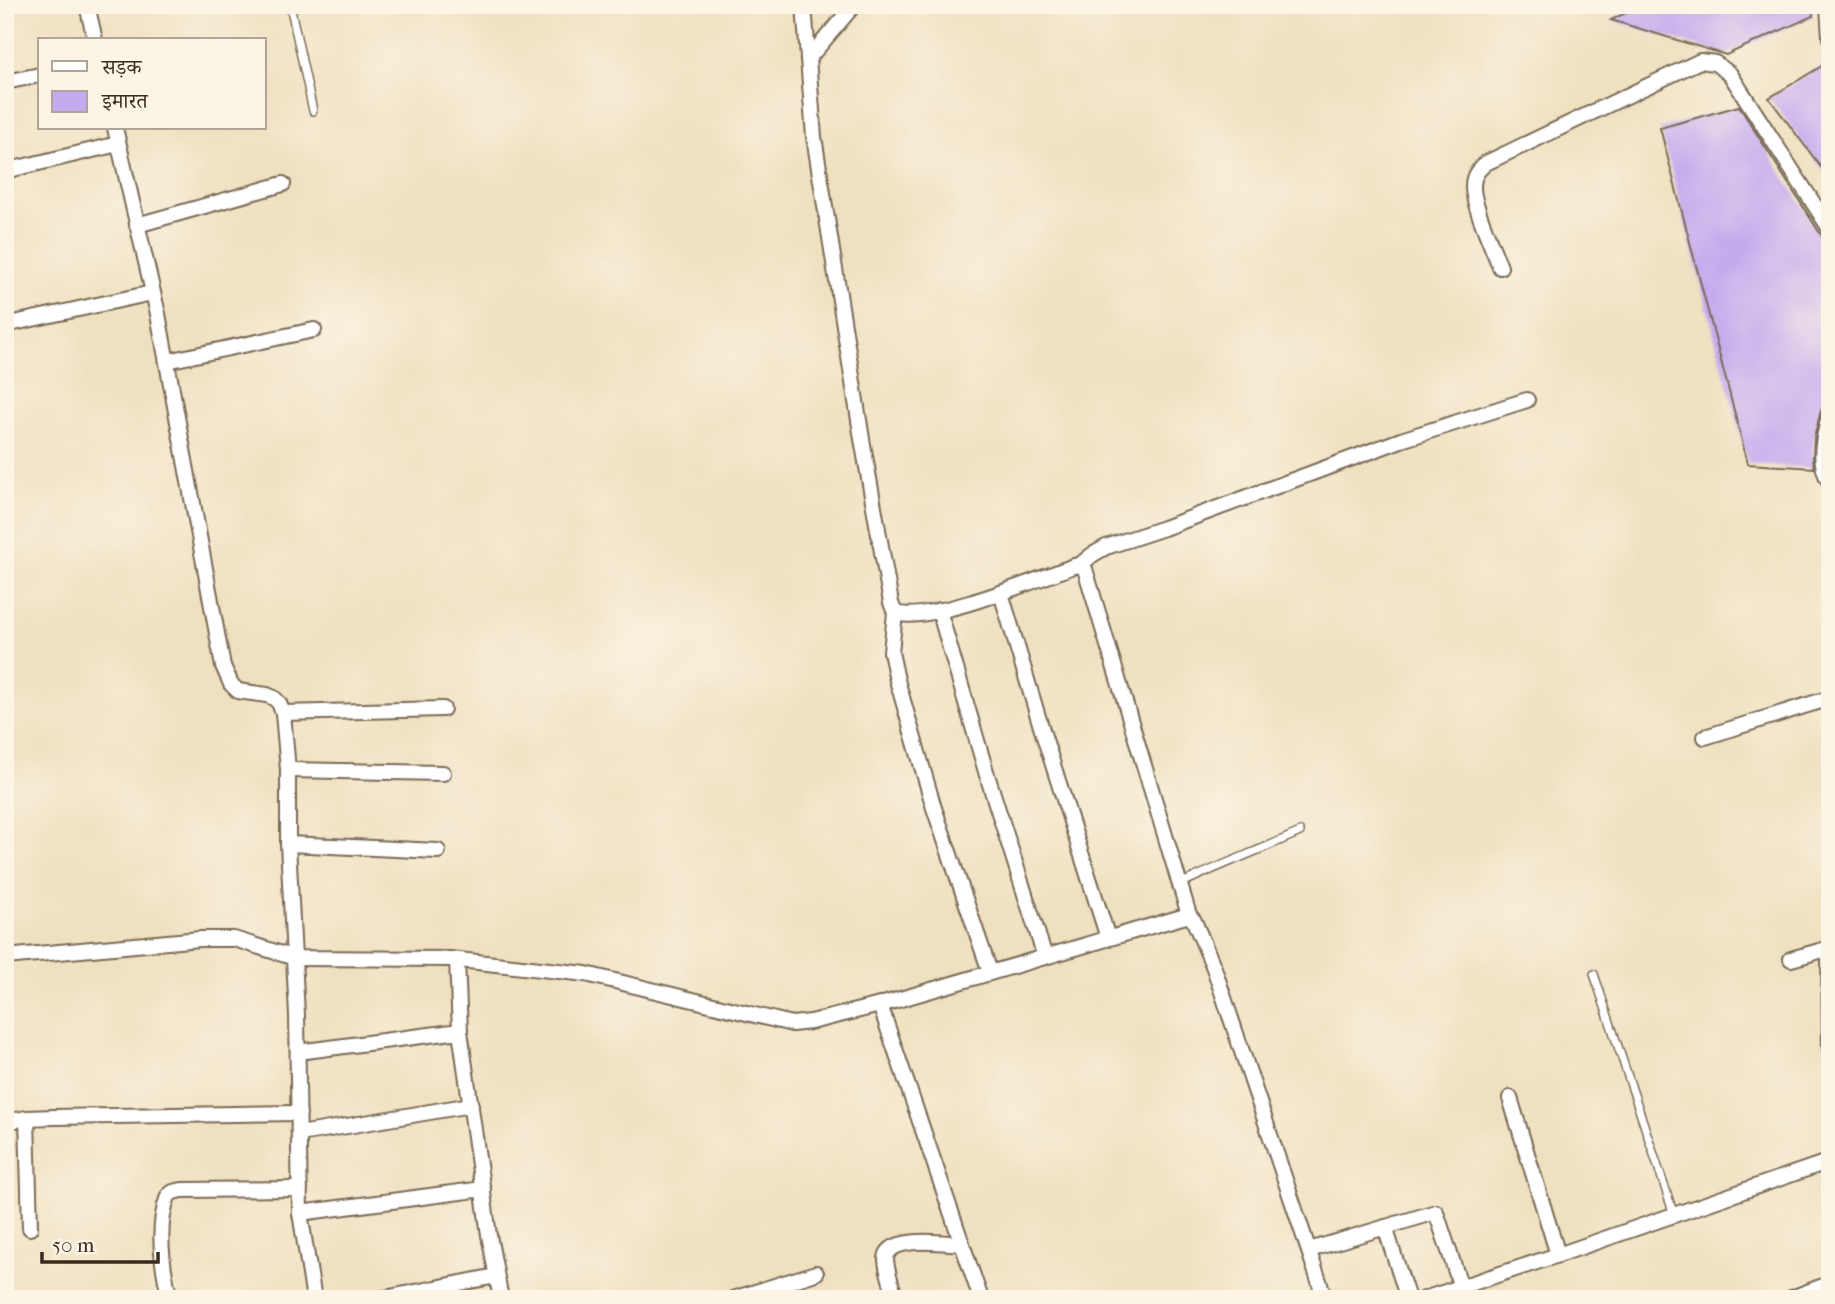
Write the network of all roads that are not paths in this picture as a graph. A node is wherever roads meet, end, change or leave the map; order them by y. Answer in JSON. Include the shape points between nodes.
{"nodes":[{"id":1,"x":87,"y":5,"type":"edge"},
{"id":2,"x":290,"y":5,"type":"edge"},
{"id":3,"x":803,"y":5,"type":"edge"},
{"id":4,"x":1828,"y":5,"type":"edge"},
{"id":5,"x":851,"y":7,"type":"edge"},
{"id":6,"x":95,"y":38,"type":"edge"},
{"id":7,"x":1830,"y":38,"type":"edge"},
{"id":8,"x":808,"y":59,"type":"junction"},
{"id":9,"x":38,"y":75,"type":"edge"},
{"id":10,"x":5,"y":82,"type":"edge"},
{"id":11,"x":313,"y":111,"type":"dead end"},
{"id":12,"x":115,"y":130,"type":"edge"},
{"id":13,"x":118,"y":144,"type":"junction"},
{"id":14,"x":5,"y":171,"type":"edge"},
{"id":15,"x":283,"y":184,"type":"dead end"},
{"id":16,"x":137,"y":225,"type":"junction"},
{"id":17,"x":1830,"y":229,"type":"edge"},
{"id":18,"x":1500,"y":267,"type":"dead end"},
{"id":19,"x":152,"y":293,"type":"junction"},
{"id":20,"x":5,"y":325,"type":"edge"},
{"id":21,"x":314,"y":330,"type":"dead end"},
{"id":22,"x":167,"y":361,"type":"junction"},
{"id":23,"x":1527,"y":400,"type":"dead end"},
{"id":24,"x":1830,"y":413,"type":"edge"},
{"id":25,"x":1830,"y":483,"type":"edge"},
{"id":26,"x":1080,"y":565,"type":"junction"},
{"id":27,"x":1001,"y":593,"type":"junction"},
{"id":28,"x":939,"y":610,"type":"junction"},
{"id":29,"x":895,"y":613,"type":"junction"},
{"id":30,"x":1830,"y":698,"type":"edge"},
{"id":31,"x":443,"y":709,"type":"dead end"},
{"id":32,"x":283,"y":713,"type":"junction"},
{"id":33,"x":1705,"y":737,"type":"dead end"},
{"id":34,"x":288,"y":770,"type":"junction"},
{"id":35,"x":443,"y":773,"type":"dead end"},
{"id":36,"x":1300,"y":832,"type":"dead end"},
{"id":37,"x":288,"y":844,"type":"junction"},
{"id":38,"x":438,"y":851,"type":"dead end"},
{"id":39,"x":1180,"y":884,"type":"junction"},
{"id":40,"x":1189,"y":915,"type":"junction"},
{"id":41,"x":1108,"y":938,"type":"junction"},
{"id":42,"x":1830,"y":948,"type":"edge"},
{"id":43,"x":5,"y":957,"type":"edge"},
{"id":44,"x":1045,"y":957,"type":"junction"},
{"id":45,"x":295,"y":958,"type":"junction"},
{"id":46,"x":1791,"y":959,"type":"dead end"},
{"id":47,"x":457,"y":960,"type":"junction"},
{"id":48,"x":990,"y":972,"type":"junction"},
{"id":49,"x":1594,"y":974,"type":"dead end"},
{"id":50,"x":880,"y":1004,"type":"junction"},
{"id":51,"x":460,"y":1031,"type":"junction"},
{"id":52,"x":298,"y":1052,"type":"junction"},
{"id":53,"x":1830,"y":1052,"type":"edge"},
{"id":54,"x":1510,"y":1098,"type":"dead end"},
{"id":55,"x":471,"y":1105,"type":"junction"},
{"id":56,"x":299,"y":1113,"type":"junction"},
{"id":57,"x":27,"y":1118,"type":"junction"},
{"id":58,"x":5,"y":1122,"type":"edge"},
{"id":59,"x":299,"y":1134,"type":"junction"},
{"id":60,"x":1830,"y":1161,"type":"edge"},
{"id":61,"x":300,"y":1189,"type":"junction"},
{"id":62,"x":483,"y":1189,"type":"junction"},
{"id":63,"x":300,"y":1213,"type":"junction"},
{"id":64,"x":1674,"y":1215,"type":"junction"},
{"id":65,"x":1385,"y":1227,"type":"junction"},
{"id":66,"x":30,"y":1228,"type":"dead end"},
{"id":67,"x":962,"y":1244,"type":"junction"},
{"id":68,"x":1309,"y":1251,"type":"junction"},
{"id":69,"x":1558,"y":1255,"type":"junction"},
{"id":70,"x":816,"y":1273,"type":"dead end"},
{"id":71,"x":496,"y":1276,"type":"junction"},
{"id":72,"x":1461,"y":1287,"type":"junction"},
{"id":73,"x":170,"y":1299,"type":"edge"},
{"id":74,"x":314,"y":1299,"type":"edge"},
{"id":75,"x":380,"y":1299,"type":"edge"},
{"id":76,"x":501,"y":1299,"type":"edge"},
{"id":77,"x":733,"y":1299,"type":"edge"},
{"id":78,"x":895,"y":1299,"type":"edge"},
{"id":79,"x":981,"y":1299,"type":"edge"},
{"id":80,"x":1325,"y":1299,"type":"edge"},
{"id":81,"x":1408,"y":1299,"type":"edge"},
{"id":82,"x":1424,"y":1299,"type":"edge"},
{"id":83,"x":1789,"y":1299,"type":"edge"},
{"id":84,"x":1828,"y":1299,"type":"edge"}],
"edges":[{"from":1,"to":6,"type":"street"},
{"from":2,"to":11,"type":"lane"},
{"from":3,"to":8,"type":"street"},
{"from":4,"to":7,"type":"street"},
{"from":5,"to":8,"type":"street"},
{"from":8,"to":29,"type":"street","via":[[821,188]]},
{"from":9,"to":10,"type":"street"},
{"from":12,"to":13,"type":"street"},
{"from":13,"to":14,"type":"street"},
{"from":13,"to":16,"type":"street"},
{"from":15,"to":16,"type":"street"},
{"from":16,"to":19,"type":"street"},
{"from":17,"to":18,"type":"street","via":[[1730,75],[1715,63],[1700,61],[1476,171],[1475,201]]},
{"from":19,"to":20,"type":"street"},
{"from":19,"to":22,"type":"street"},
{"from":21,"to":22,"type":"street"},
{"from":22,"to":32,"type":"street","via":[[223,666],[238,691],[274,698]]},
{"from":23,"to":26,"type":"street","via":[[1401,440],[1106,547]]},
{"from":24,"to":25,"type":"street","via":[[1821,457]]},
{"from":26,"to":27,"type":"street"},
{"from":26,"to":39,"type":"street","via":[[1088,576]]},
{"from":27,"to":28,"type":"street"},
{"from":27,"to":41,"type":"street"},
{"from":28,"to":29,"type":"street"},
{"from":28,"to":44,"type":"street"},
{"from":29,"to":48,"type":"street","via":[[891,652],[897,680],[934,808]]},
{"from":30,"to":33,"type":"street"},
{"from":31,"to":32,"type":"street"},
{"from":32,"to":34,"type":"street"},
{"from":34,"to":35,"type":"street"},
{"from":34,"to":37,"type":"street"},
{"from":36,"to":39,"type":"lane"},
{"from":37,"to":38,"type":"street"},
{"from":37,"to":45,"type":"street"},
{"from":39,"to":40,"type":"street"},
{"from":40,"to":41,"type":"street"},
{"from":40,"to":68,"type":"street","via":[[1214,968]]},
{"from":41,"to":44,"type":"street"},
{"from":42,"to":46,"type":"street"},
{"from":42,"to":53,"type":"street"},
{"from":43,"to":45,"type":"street","via":[[216,938]]},
{"from":44,"to":48,"type":"street"},
{"from":45,"to":47,"type":"street"},
{"from":45,"to":52,"type":"street"},
{"from":47,"to":50,"type":"street","via":[[586,974],[792,1024]]},
{"from":47,"to":51,"type":"street"},
{"from":48,"to":50,"type":"street"},
{"from":49,"to":64,"type":"lane"},
{"from":50,"to":67,"type":"street"},
{"from":51,"to":52,"type":"street"},
{"from":51,"to":55,"type":"street"},
{"from":52,"to":56,"type":"street"},
{"from":54,"to":69,"type":"street"},
{"from":55,"to":59,"type":"street"},
{"from":55,"to":62,"type":"street"},
{"from":56,"to":57,"type":"street"},
{"from":56,"to":59,"type":"street"},
{"from":57,"to":58,"type":"street"},
{"from":57,"to":66,"type":"street"},
{"from":59,"to":61,"type":"street"},
{"from":60,"to":64,"type":"street"},
{"from":61,"to":63,"type":"street"},
{"from":61,"to":73,"type":"street","via":[[182,1190],[168,1196],[162,1254]]},
{"from":62,"to":63,"type":"street"},
{"from":62,"to":71,"type":"street"},
{"from":63,"to":74,"type":"street"},
{"from":64,"to":69,"type":"street"},
{"from":65,"to":68,"type":"street"},
{"from":65,"to":72,"type":"street","via":[[1436,1212]]},
{"from":65,"to":81,"type":"street"},
{"from":67,"to":78,"type":"street","via":[[917,1242],[889,1251],[886,1256]]},
{"from":67,"to":79,"type":"street"},
{"from":68,"to":80,"type":"street"},
{"from":69,"to":72,"type":"street"},
{"from":70,"to":77,"type":"street"},
{"from":71,"to":75,"type":"street"},
{"from":71,"to":76,"type":"street"},
{"from":72,"to":82,"type":"street"},
{"from":83,"to":84,"type":"street","via":[[1823,1286]]}]}
